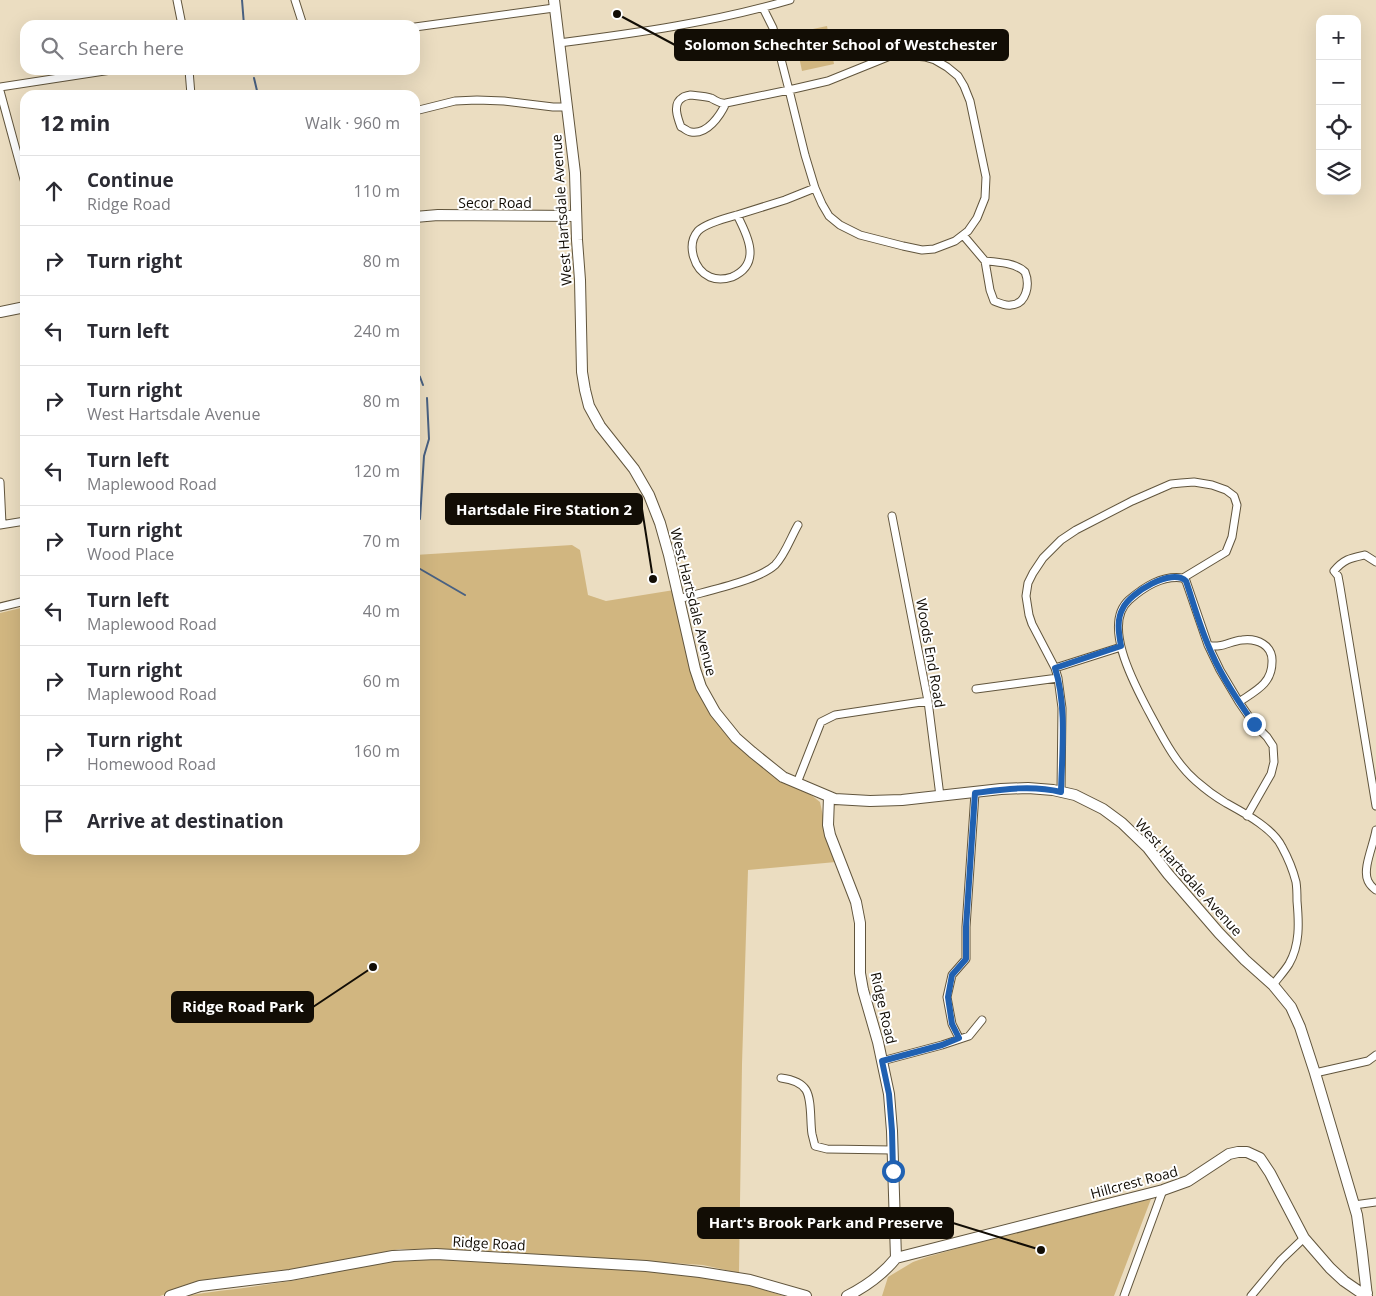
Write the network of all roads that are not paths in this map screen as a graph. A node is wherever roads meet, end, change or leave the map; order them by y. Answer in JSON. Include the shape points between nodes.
{"nodes":[{"id":1,"x":177,"y":0,"type":"edge"},
{"id":2,"x":295,"y":0,"type":"edge"},
{"id":3,"x":790,"y":0,"type":"edge"},
{"id":4,"x":554,"y":4,"type":"edge"},
{"id":5,"x":763,"y":8,"type":"junction"},
{"id":6,"x":181,"y":20,"type":"edge"},
{"id":7,"x":301,"y":20,"type":"edge"},
{"id":8,"x":420,"y":26,"type":"edge"},
{"id":9,"x":559,"y":43,"type":"junction"},
{"id":10,"x":81,"y":75,"type":"edge"},
{"id":11,"x":189,"y":75,"type":"edge"},
{"id":12,"x":0,"y":89,"type":"edge"},
{"id":13,"x":191,"y":90,"type":"edge"},
{"id":14,"x":789,"y":90,"type":"junction"},
{"id":15,"x":726,"y":104,"type":"junction"},
{"id":16,"x":566,"y":107,"type":"junction"},
{"id":17,"x":420,"y":111,"type":"edge"},
{"id":18,"x":20,"y":164,"type":"edge"},
{"id":19,"x":815,"y":188,"type":"junction"},
{"id":20,"x":737,"y":215,"type":"junction"},
{"id":21,"x":576,"y":216,"type":"junction"},
{"id":22,"x":420,"y":217,"type":"edge"},
{"id":23,"x":962,"y":235,"type":"junction"},
{"id":24,"x":985,"y":260,"type":"junction"},
{"id":25,"x":20,"y":308,"type":"edge"},
{"id":26,"x":0,"y":312,"type":"edge"},
{"id":27,"x":0,"y":482,"type":"edge"},
{"id":28,"x":892,"y":516,"type":"dead end"},
{"id":29,"x":20,"y":522,"type":"edge"},
{"id":30,"x":798,"y":524,"type":"dead end"},
{"id":31,"x":1,"y":525,"type":"edge"},
{"id":32,"x":1376,"y":562,"type":"edge"},
{"id":33,"x":1183,"y":578,"type":"junction"},
{"id":34,"x":679,"y":598,"type":"junction"},
{"id":35,"x":20,"y":602,"type":"edge"},
{"id":36,"x":0,"y":607,"type":"edge"},
{"id":37,"x":1121,"y":646,"type":"junction"},
{"id":38,"x":1208,"y":646,"type":"junction"},
{"id":39,"x":1055,"y":668,"type":"junction"},
{"id":40,"x":1058,"y":678,"type":"junction"},
{"id":41,"x":976,"y":689,"type":"dead end"},
{"id":42,"x":928,"y":701,"type":"junction"},
{"id":43,"x":1239,"y":702,"type":"junction"},
{"id":44,"x":797,"y":783,"type":"junction"},
{"id":45,"x":1061,"y":792,"type":"junction"},
{"id":46,"x":975,"y":793,"type":"junction"},
{"id":47,"x":940,"y":796,"type":"junction"},
{"id":48,"x":829,"y":797,"type":"junction"},
{"id":49,"x":1376,"y":806,"type":"edge"},
{"id":50,"x":1247,"y":816,"type":"junction"},
{"id":51,"x":1376,"y":830,"type":"edge"},
{"id":52,"x":1376,"y":890,"type":"edge"},
{"id":53,"x":1273,"y":985,"type":"junction"},
{"id":54,"x":982,"y":1020,"type":"dead end"},
{"id":55,"x":959,"y":1038,"type":"junction"},
{"id":56,"x":1376,"y":1055,"type":"edge"},
{"id":57,"x":882,"y":1061,"type":"junction"},
{"id":58,"x":1315,"y":1073,"type":"junction"},
{"id":59,"x":780,"y":1078,"type":"dead end"},
{"id":60,"x":892,"y":1150,"type":"junction"},
{"id":61,"x":1163,"y":1190,"type":"junction"},
{"id":62,"x":1376,"y":1202,"type":"edge"},
{"id":63,"x":1354,"y":1205,"type":"junction"},
{"id":64,"x":1304,"y":1238,"type":"junction"},
{"id":65,"x":896,"y":1258,"type":"junction"},
{"id":66,"x":1369,"y":1294,"type":"edge"},
{"id":67,"x":170,"y":1296,"type":"edge"},
{"id":68,"x":806,"y":1296,"type":"edge"},
{"id":69,"x":847,"y":1296,"type":"edge"},
{"id":70,"x":1124,"y":1296,"type":"edge"},
{"id":71,"x":1252,"y":1296,"type":"edge"}],
"edges":[{"from":1,"to":6,"type":"street"},
{"from":2,"to":7,"type":"street"},
{"from":3,"to":5,"type":"street"},
{"from":4,"to":8,"type":"street"},
{"from":4,"to":9,"type":"street","name":"West Hartsdale Avenue"},
{"from":5,"to":9,"type":"street","via":[[698,22]]},
{"from":5,"to":14,"type":"street","via":[[773,28]]},
{"from":9,"to":16,"type":"street","name":"West Hartsdale Avenue"},
{"from":10,"to":12,"type":"street"},
{"from":11,"to":13,"type":"street"},
{"from":12,"to":18,"type":"street"},
{"from":14,"to":15,"type":"street"},
{"from":14,"to":19,"type":"street"},
{"from":14,"to":23,"type":"street","via":[[828,81],[895,54],[934,60],[958,76],[970,101],[986,177],[985,198],[977,218]]},
{"from":15,"to":15,"type":"street","via":[[713,124],[700,132],[690,132],[681,127],[677,115],[681,98],[700,96]]},
{"from":16,"to":17,"type":"street","via":[[477,100],[455,101]]},
{"from":16,"to":21,"type":"street","name":"West Hartsdale Avenue","via":[[575,173]]},
{"from":19,"to":20,"type":"street"},
{"from":19,"to":23,"type":"street","via":[[829,216],[860,235],[922,250],[934,249]]},
{"from":20,"to":20,"type":"street","via":[[750,242],[746,267],[727,279],[710,277],[699,269],[694,259],[694,238],[705,226]]},
{"from":21,"to":22,"type":"street","name":"Secor Road"},
{"from":21,"to":34,"type":"street","name":"West Hartsdale Avenue","via":[[582,372],[589,406],[600,426],[634,468],[649,495],[660,522]]},
{"from":23,"to":24,"type":"street"},
{"from":24,"to":24,"type":"street","via":[[1021,268],[1027,275],[1025,297],[1010,306],[994,302]]},
{"from":25,"to":26,"type":"street"},
{"from":27,"to":31,"type":"street"},
{"from":28,"to":42,"type":"street","name":"Woods End Road"},
{"from":29,"to":31,"type":"street"},
{"from":30,"to":34,"type":"street","via":[[774,566],[738,582]]},
{"from":32,"to":49,"type":"street","via":[[1365,555],[1350,558],[1334,571],[1338,576]]},
{"from":33,"to":37,"type":"street","via":[[1155,582],[1126,603],[1119,617]]},
{"from":33,"to":38,"type":"street"},
{"from":33,"to":39,"type":"street","via":[[1226,552],[1237,505],[1234,496],[1226,490],[1194,482],[1171,484],[1132,500],[1061,540],[1033,573],[1026,596],[1032,624]]},
{"from":34,"to":44,"type":"street","name":"West Hartsdale Avenue","via":[[695,669],[715,712],[752,752],[783,777]]},
{"from":35,"to":36,"type":"street"},
{"from":37,"to":39,"type":"street"},
{"from":37,"to":50,"type":"street","via":[[1130,675],[1167,744],[1187,772],[1225,803]]},
{"from":38,"to":43,"type":"street"},
{"from":38,"to":43,"type":"street","via":[[1242,640],[1260,642],[1272,654],[1271,671],[1264,685]]},
{"from":39,"to":40,"type":"street"},
{"from":40,"to":41,"type":"street"},
{"from":40,"to":45,"type":"street","via":[[1062,708]]},
{"from":42,"to":44,"type":"street","via":[[824,719]]},
{"from":42,"to":47,"type":"street","name":"Woods End Road"},
{"from":43,"to":50,"type":"street","via":[[1267,737],[1274,762],[1271,774]]},
{"from":44,"to":48,"type":"street","name":"West Hartsdale Avenue"},
{"from":45,"to":46,"type":"street","name":"West Hartsdale Avenue","via":[[1028,788]]},
{"from":45,"to":53,"type":"street","name":"West Hartsdale Avenue","via":[[1076,795],[1122,823],[1148,848],[1219,933]]},
{"from":46,"to":47,"type":"street","name":"West Hartsdale Avenue"},
{"from":46,"to":55,"type":"street","via":[[966,959],[952,975],[948,997],[952,1024]]},
{"from":47,"to":48,"type":"street","name":"West Hartsdale Avenue","via":[[870,801]]},
{"from":48,"to":57,"type":"street","name":"Ridge Road","via":[[830,835],[856,902],[860,923],[860,973]]},
{"from":50,"to":53,"type":"street","via":[[1281,845],[1296,884],[1299,929],[1294,952],[1290,963]]},
{"from":51,"to":52,"type":"street","via":[[1365,873]]},
{"from":53,"to":58,"type":"street","name":"West Hartsdale Avenue","via":[[1291,1007]]},
{"from":54,"to":55,"type":"street","via":[[969,1036]]},
{"from":55,"to":57,"type":"street"},
{"from":56,"to":58,"type":"street","via":[[1368,1061]]},
{"from":57,"to":60,"type":"street","name":"Ridge Road","via":[[889,1094]]},
{"from":58,"to":63,"type":"street","name":"West Hartsdale Avenue"},
{"from":59,"to":60,"type":"street","via":[[789,1079],[806,1089],[815,1146]]},
{"from":60,"to":65,"type":"street","name":"Ridge Road"},
{"from":61,"to":64,"type":"street","name":"Hillcrest Road","via":[[1199,1175],[1229,1154],[1247,1152],[1260,1158],[1270,1173]]},
{"from":61,"to":65,"type":"street","name":"Hillcrest Road"},
{"from":61,"to":70,"type":"street"},
{"from":62,"to":63,"type":"street"},
{"from":63,"to":66,"type":"street","name":"West Hartsdale Avenue"},
{"from":64,"to":66,"type":"street","name":"Hillcrest Road","via":[[1344,1281]]},
{"from":64,"to":71,"type":"street"},
{"from":65,"to":69,"type":"street","via":[[883,1272]]},
{"from":67,"to":68,"type":"street","name":"Ridge Road","via":[[200,1286],[414,1254],[646,1266],[750,1280]]}]}
